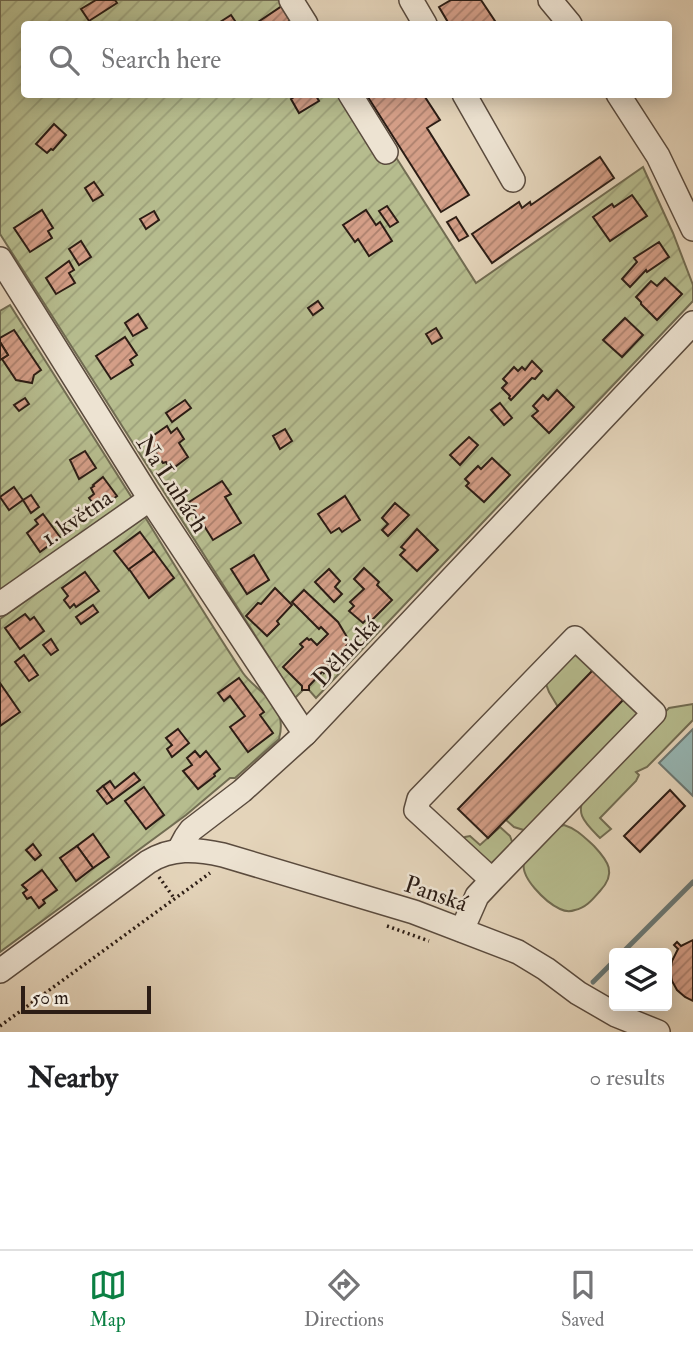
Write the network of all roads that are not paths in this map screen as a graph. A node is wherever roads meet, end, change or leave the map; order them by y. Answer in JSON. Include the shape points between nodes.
{"nodes":[{"id":1,"x":291,"y":0,"type":"edge"},
{"id":2,"x":411,"y":0,"type":"edge"},
{"id":3,"x":551,"y":0,"type":"edge"},
{"id":4,"x":304,"y":21,"type":"edge"},
{"id":5,"x":423,"y":21,"type":"edge"},
{"id":6,"x":567,"y":21,"type":"edge"},
{"id":7,"x":352,"y":98,"type":"edge"},
{"id":8,"x":466,"y":98,"type":"edge"},
{"id":9,"x":621,"y":98,"type":"edge"},
{"id":10,"x":386,"y":152,"type":"dead end"},
{"id":11,"x":513,"y":180,"type":"dead end"},
{"id":12,"x":687,"y":208,"type":"edge"},
{"id":13,"x":693,"y":229,"type":"edge"},
{"id":14,"x":0,"y":259,"type":"edge"},
{"id":15,"x":8,"y":291,"type":"edge"},
{"id":16,"x":693,"y":323,"type":"edge"},
{"id":17,"x":150,"y":499,"type":"junction"},
{"id":18,"x":0,"y":604,"type":"edge"},
{"id":19,"x":305,"y":734,"type":"junction"},
{"id":20,"x":179,"y":850,"type":"junction"},
{"id":21,"x":492,"y":880,"type":"junction"},
{"id":22,"x":462,"y":930,"type":"junction"},
{"id":23,"x":0,"y":971,"type":"edge"},
{"id":24,"x":658,"y":1032,"type":"edge"}],
"edges":[{"from":1,"to":4,"type":"street"},
{"from":2,"to":5,"type":"street"},
{"from":3,"to":6,"type":"street"},
{"from":7,"to":10,"type":"street"},
{"from":8,"to":11,"type":"street"},
{"from":9,"to":12,"type":"street"},
{"from":12,"to":13,"type":"street"},
{"from":14,"to":15,"type":"street","name":"Na Luhách"},
{"from":15,"to":17,"type":"street","name":"Na Luhách"},
{"from":16,"to":19,"type":"street","name":"Dělnická"},
{"from":17,"to":18,"type":"street","name":"1. května"},
{"from":17,"to":19,"type":"street","name":"Na Luhách"},
{"from":19,"to":20,"type":"street","name":"Dělnická","via":[[191,830]]},
{"from":20,"to":22,"type":"street","name":"Panská","via":[[223,855]]},
{"from":20,"to":23,"type":"street","via":[[148,862]]},
{"from":21,"to":21,"type":"street","via":[[654,713],[575,638],[419,799],[416,810]]},
{"from":21,"to":22,"type":"street","via":[[477,896]]},
{"from":22,"to":24,"type":"street","name":"Panská","via":[[518,952],[616,1015]]}]}
